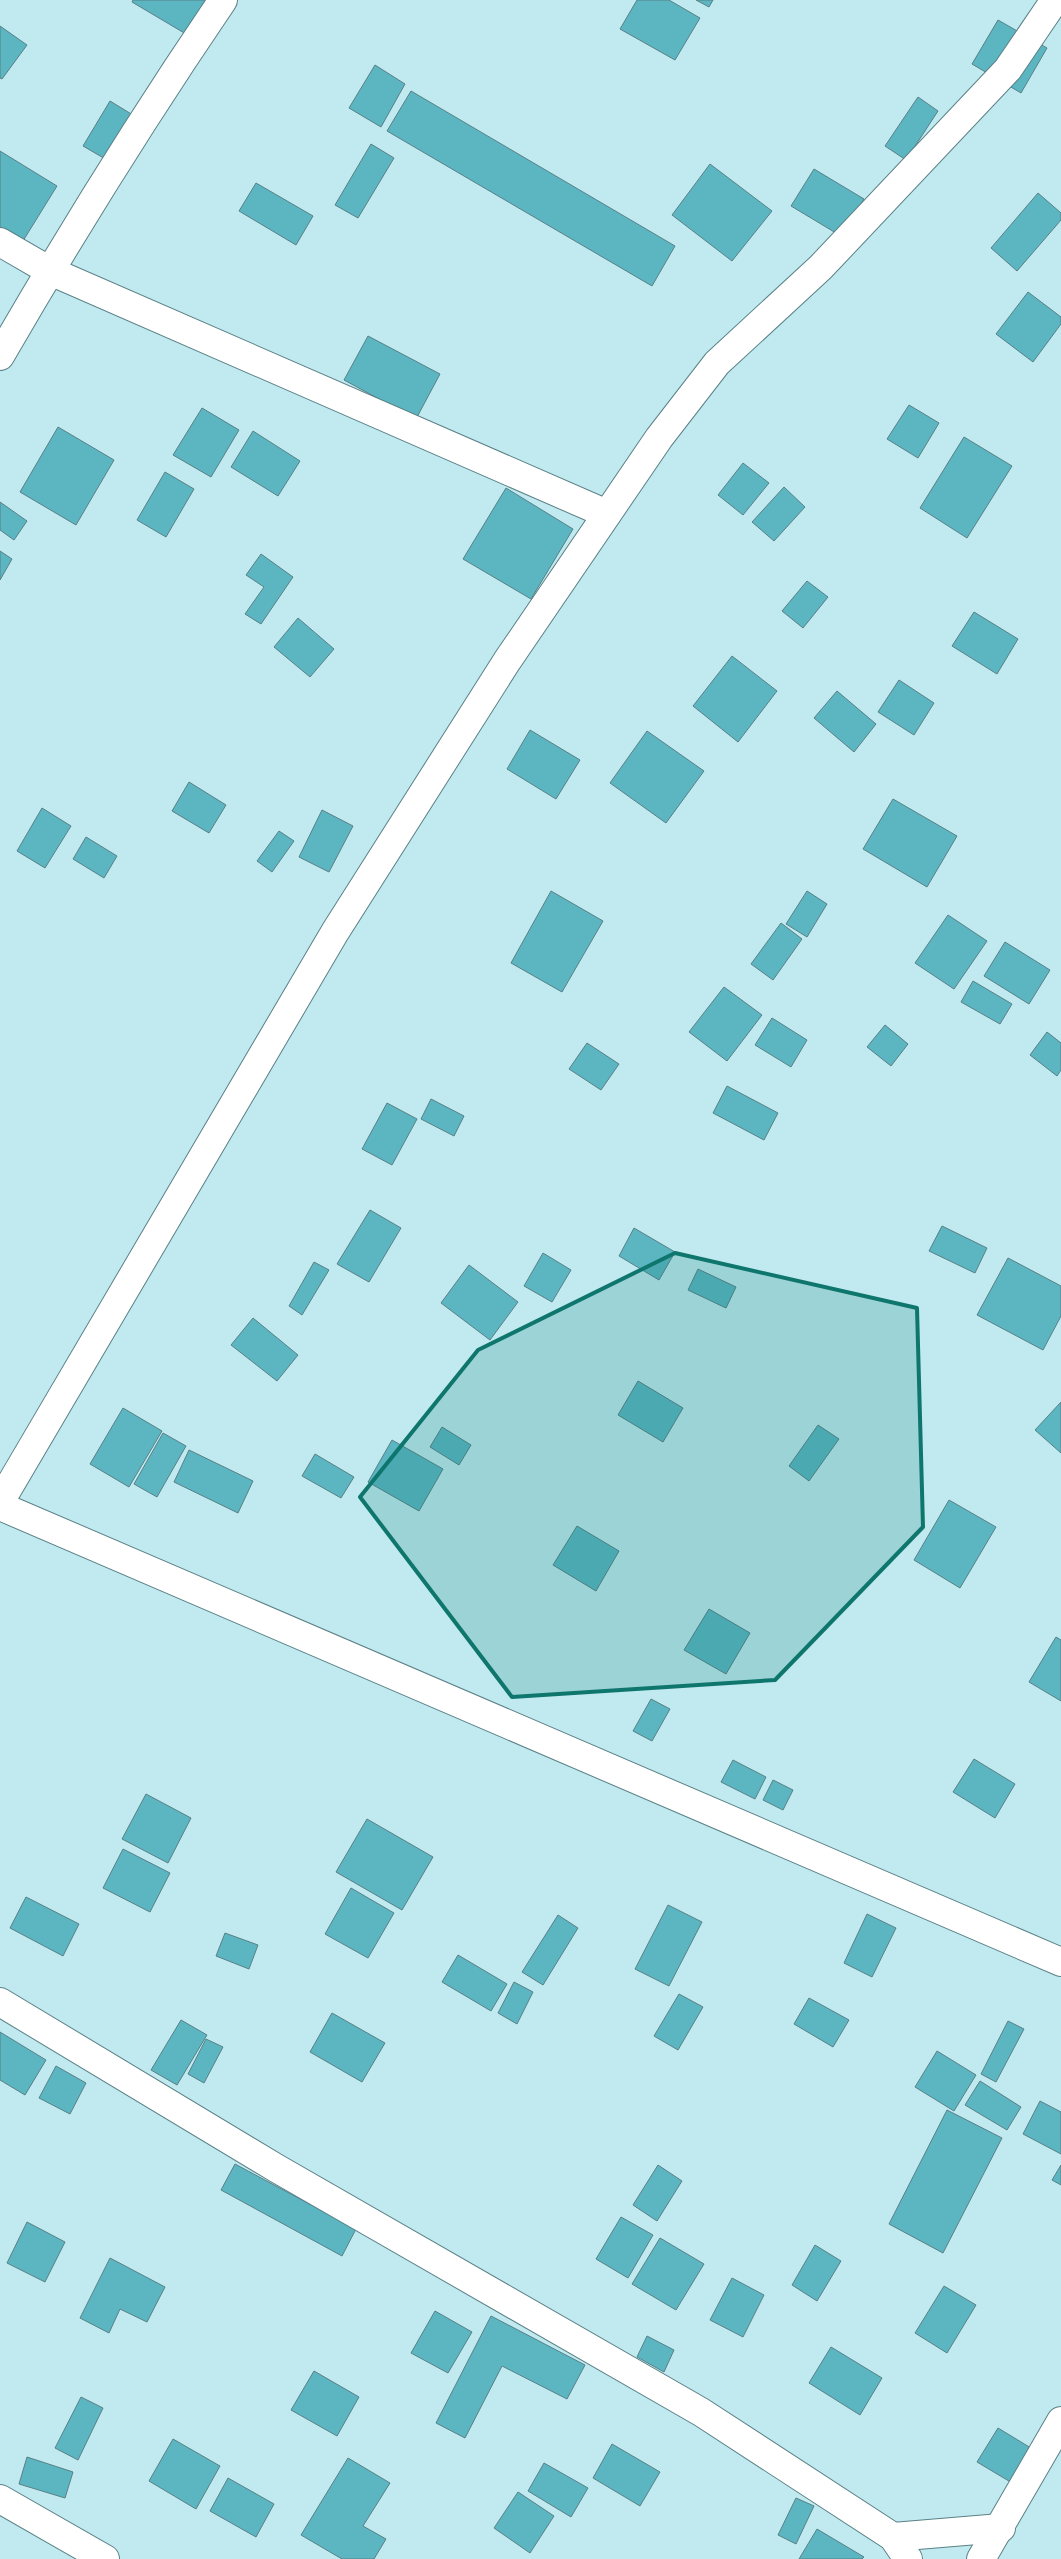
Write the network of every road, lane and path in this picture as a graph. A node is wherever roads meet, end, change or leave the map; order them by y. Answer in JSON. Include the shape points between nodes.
{"nodes":[{"id":1,"x":223,"y":0,"type":"edge"},
{"id":2,"x":1055,"y":0,"type":"edge"},
{"id":3,"x":0,"y":242,"type":"edge"},
{"id":4,"x":50,"y":271,"type":"junction"},
{"id":5,"x":0,"y":356,"type":"edge"},
{"id":6,"x":607,"y":514,"type":"junction"},
{"id":7,"x":0,"y":1502,"type":"edge"},
{"id":8,"x":0,"y":1506,"type":"edge"},
{"id":9,"x":1061,"y":1962,"type":"edge"},
{"id":10,"x":0,"y":2002,"type":"edge"},
{"id":11,"x":1061,"y":2421,"type":"edge"},
{"id":12,"x":0,"y":2499,"type":"edge"},
{"id":13,"x":1001,"y":2528,"type":"junction"},
{"id":14,"x":901,"y":2548,"type":"edge"},
{"id":15,"x":105,"y":2559,"type":"edge"},
{"id":16,"x":981,"y":2559,"type":"edge"}],
"edges":[{"from":1,"to":4,"type":"street"},
{"from":2,"to":6,"type":"street","via":[[1008,69],[821,267],[717,363],[659,438]]},
{"from":3,"to":4,"type":"street"},
{"from":4,"to":5,"type":"street"},
{"from":4,"to":6,"type":"street"},
{"from":6,"to":7,"type":"street","via":[[506,660],[335,932]]},
{"from":8,"to":9,"type":"street"},
{"from":10,"to":14,"type":"street","via":[[276,2168],[701,2412]]},
{"from":11,"to":13,"type":"street"},
{"from":12,"to":15,"type":"street"},
{"from":13,"to":14,"type":"street"},
{"from":13,"to":16,"type":"street"}]}
